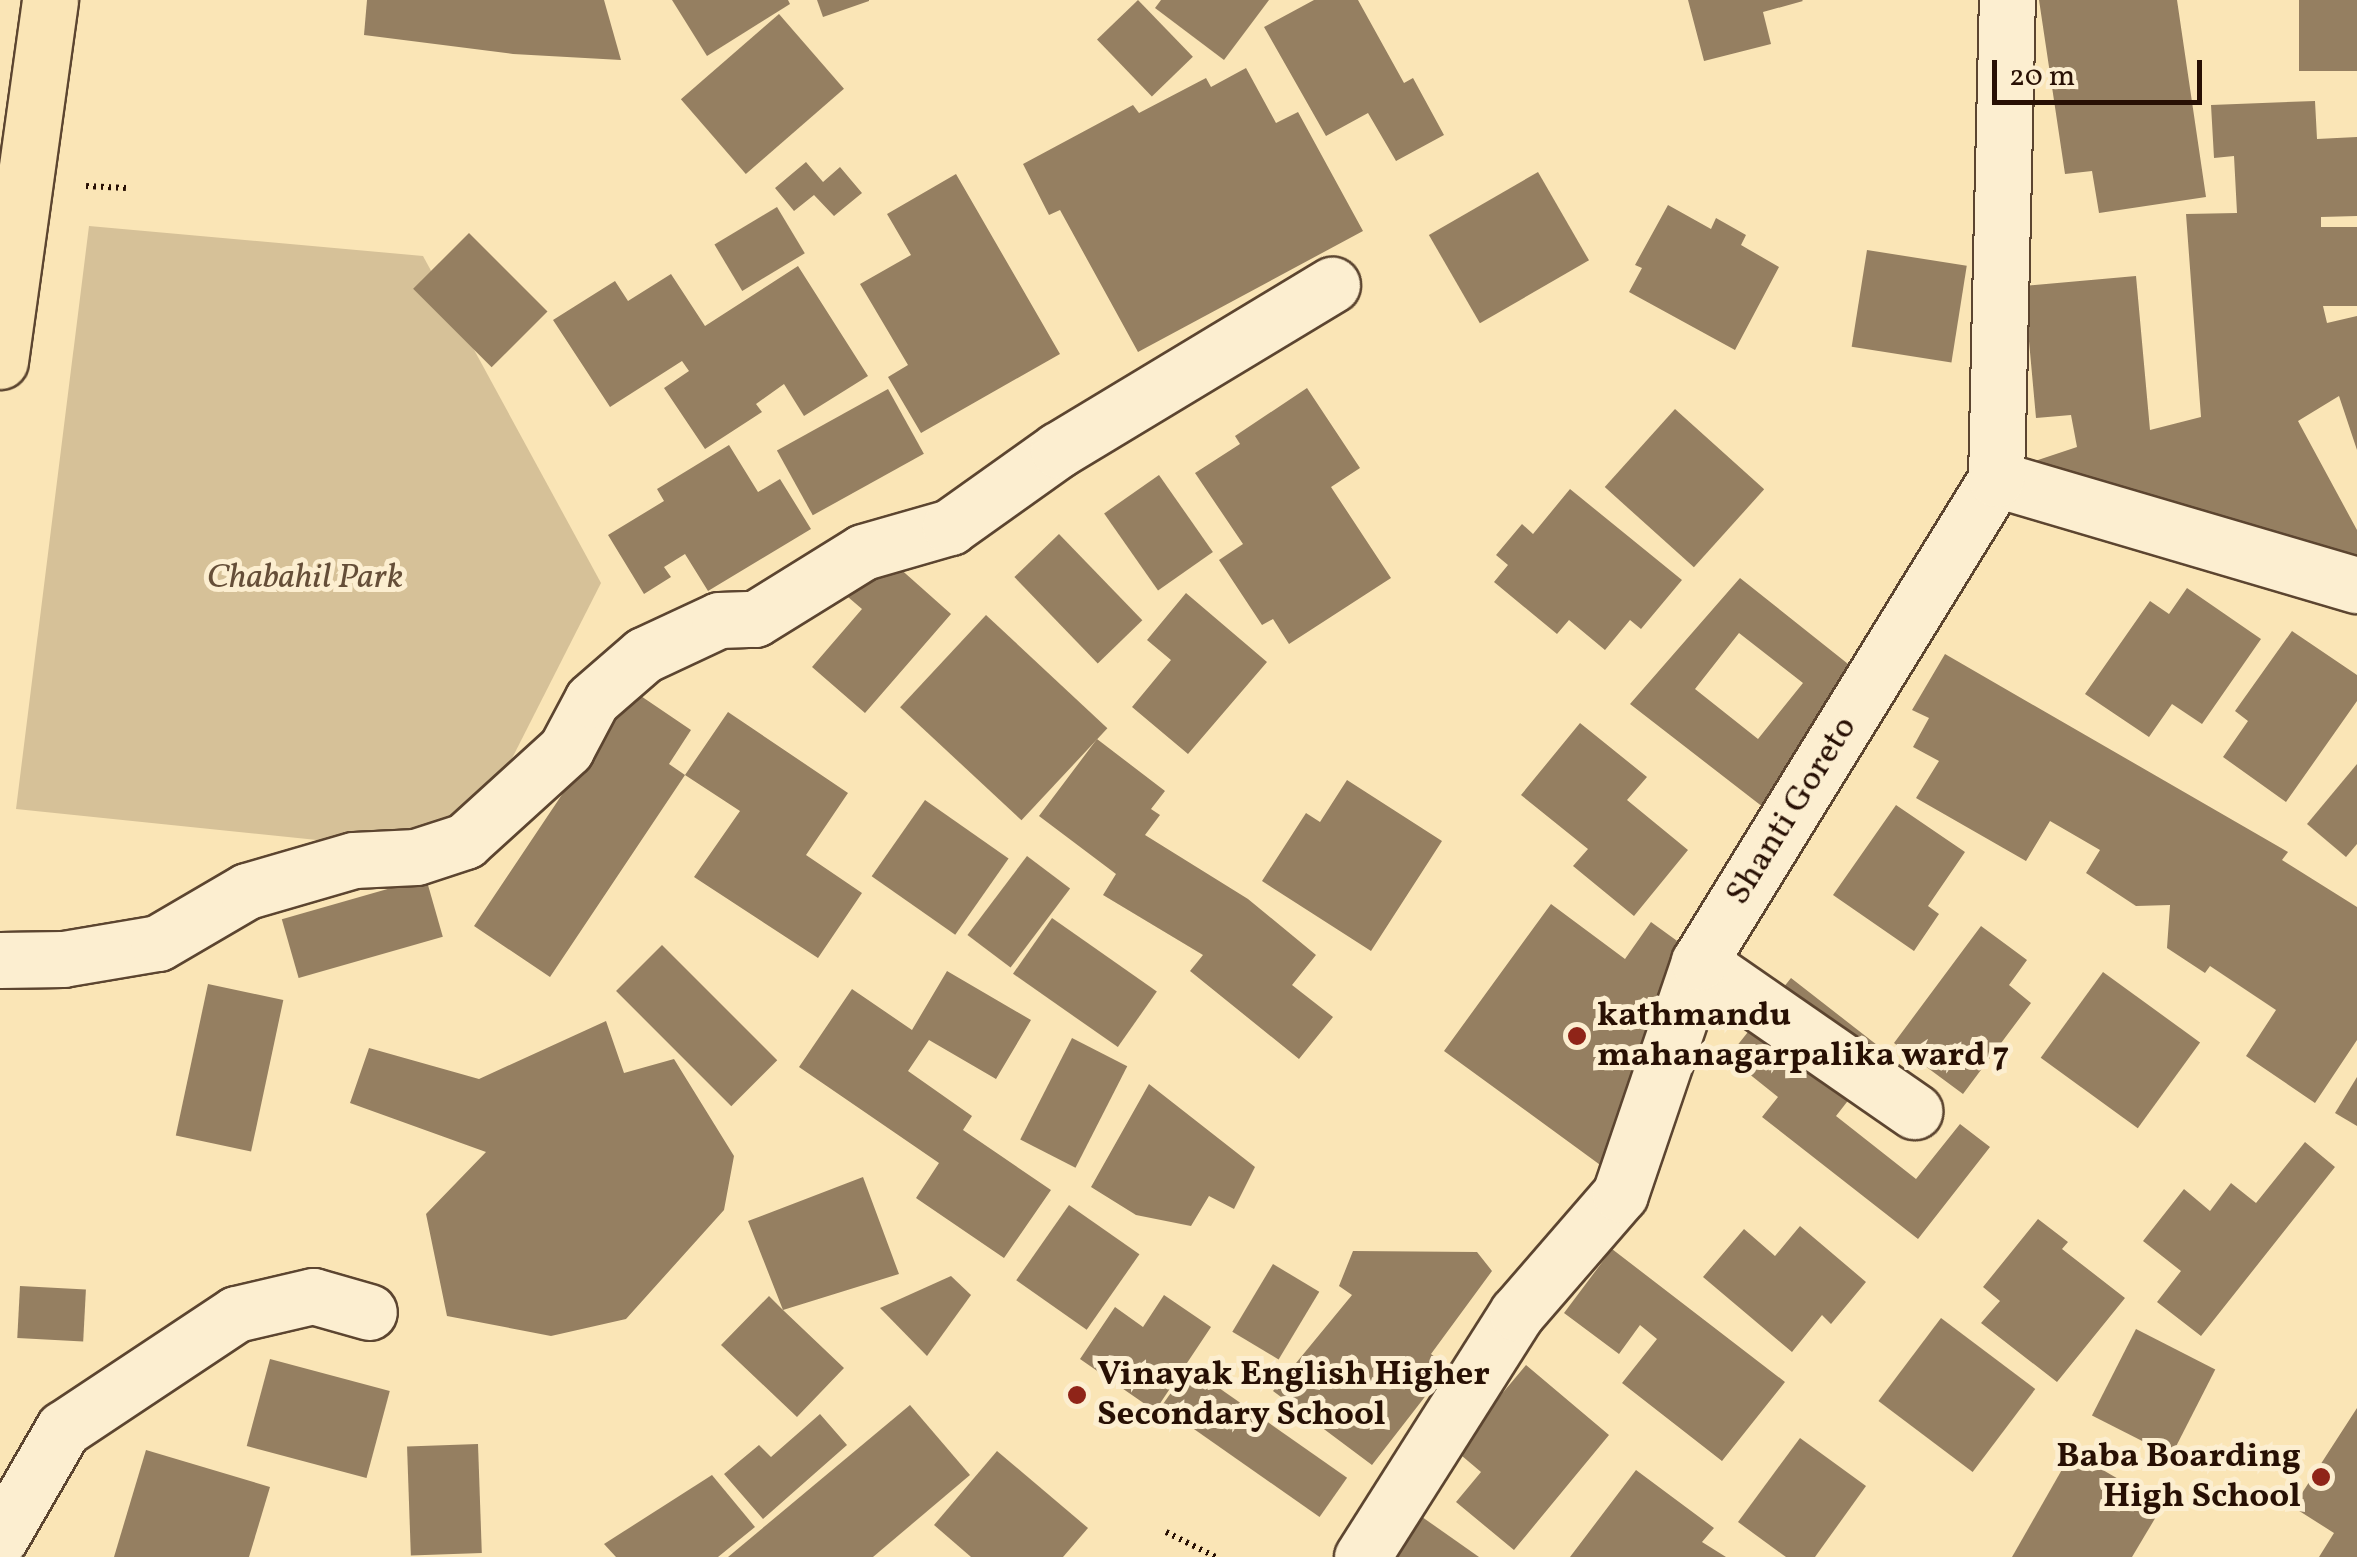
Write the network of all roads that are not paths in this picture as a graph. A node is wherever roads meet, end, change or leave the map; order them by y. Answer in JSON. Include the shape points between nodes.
{"nodes":[{"id":1,"x":50,"y":0,"type":"edge"},
{"id":2,"x":2007,"y":0,"type":"edge"},
{"id":3,"x":1332,"y":285,"type":"dead end"},
{"id":4,"x":0,"y":361,"type":"edge"},
{"id":5,"x":1996,"y":479,"type":"junction"},
{"id":6,"x":2357,"y":585,"type":"edge"},
{"id":7,"x":0,"y":960,"type":"edge"},
{"id":8,"x":1698,"y":962,"type":"junction"},
{"id":9,"x":1914,"y":1111,"type":"dead end"},
{"id":10,"x":369,"y":1312,"type":"dead end"},
{"id":11,"x":0,"y":1538,"type":"edge"},
{"id":12,"x":1362,"y":1557,"type":"edge"}],
"edges":[{"from":1,"to":4,"type":"highway"},
{"from":2,"to":5,"type":"street"},
{"from":3,"to":7,"type":"street","via":[[1058,450],[950,527],[881,545],[755,619],[719,620],[644,654],[592,700],[566,749],[465,840],[416,858],[354,860],[247,891],[158,943]]},
{"from":5,"to":6,"type":"street"},
{"from":5,"to":8,"type":"street","name":"Shanti Goreto"},
{"from":8,"to":9,"type":"street"},
{"from":8,"to":12,"type":"street","name":"Shanti Goreto","via":[[1620,1194],[1517,1314]]},
{"from":10,"to":11,"type":"street","via":[[312,1296],[236,1314],[62,1429]]}]}
